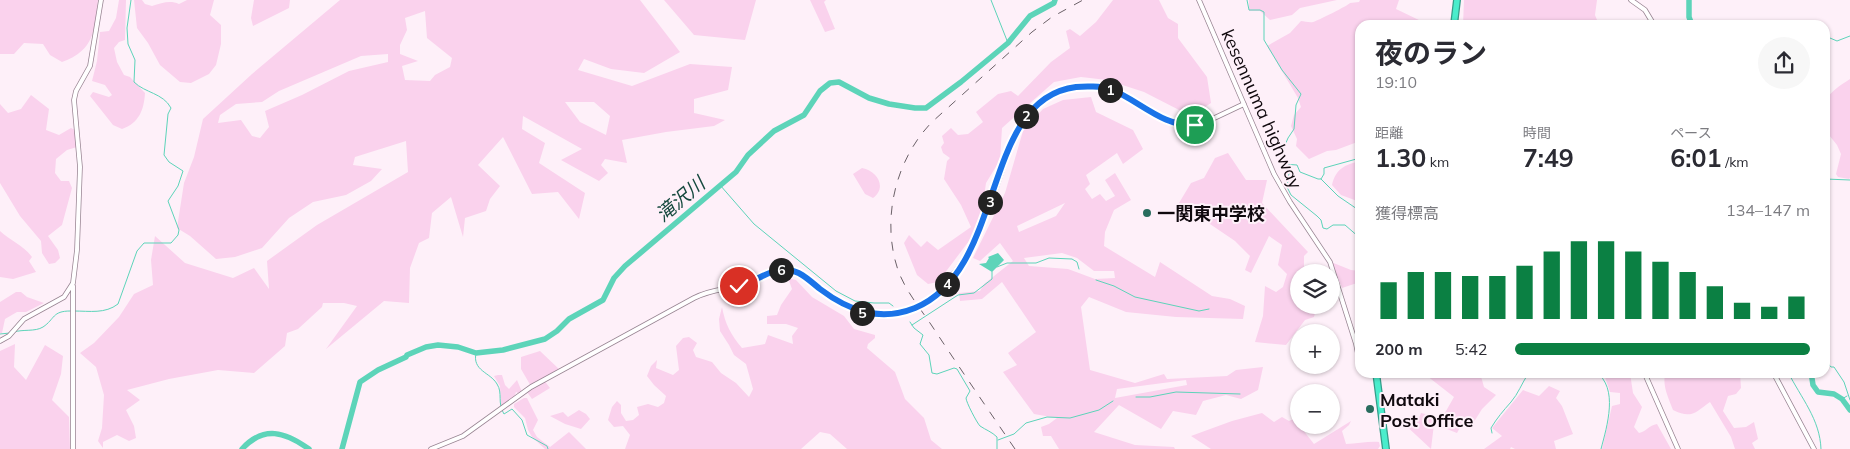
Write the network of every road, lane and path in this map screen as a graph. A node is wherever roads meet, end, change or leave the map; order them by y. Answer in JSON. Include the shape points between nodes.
{"nodes":[{"id":1,"x":101,"y":0,"type":"edge"},
{"id":2,"x":1199,"y":0,"type":"edge"},
{"id":3,"x":1457,"y":0,"type":"edge"},
{"id":4,"x":1631,"y":0,"type":"edge"},
{"id":5,"x":1455,"y":20,"type":"edge"},
{"id":6,"x":1651,"y":20,"type":"edge"},
{"id":7,"x":1244,"y":104,"type":"junction"},
{"id":8,"x":73,"y":284,"type":"junction"},
{"id":9,"x":0,"y":341,"type":"edge"},
{"id":10,"x":1355,"y":341,"type":"edge"},
{"id":11,"x":1377,"y":378,"type":"edge"},
{"id":12,"x":1647,"y":378,"type":"edge"},
{"id":13,"x":1776,"y":378,"type":"edge"},
{"id":14,"x":73,"y":449,"type":"edge"},
{"id":15,"x":431,"y":449,"type":"edge"},
{"id":16,"x":1386,"y":449,"type":"edge"},
{"id":17,"x":1678,"y":449,"type":"edge"},
{"id":18,"x":1814,"y":449,"type":"edge"}],
"edges":[{"from":1,"to":8,"type":"street","via":[[90,66],[74,100],[80,167]]},
{"from":2,"to":7,"type":"street","name":"kesennuma highway"},
{"from":3,"to":5,"type":"highway"},
{"from":4,"to":6,"type":"street","via":[[1645,10]]},
{"from":7,"to":10,"type":"street","name":"kesennuma highway","via":[[1283,191],[1330,262]]},
{"from":7,"to":15,"type":"street","bridge":true,"via":[[1206,122],[1183,126],[1109,89],[1078,87],[1053,94],[1040,102],[1022,122],[967,255],[942,289],[924,303],[887,314],[862,312],[836,301],[800,274],[776,271],[749,283],[694,298],[531,387],[463,436]]},
{"from":8,"to":9,"type":"street","via":[[64,297],[24,319]]},
{"from":8,"to":14,"type":"street"},
{"from":11,"to":16,"type":"highway"},
{"from":12,"to":17,"type":"street"},
{"from":13,"to":18,"type":"street"}]}
